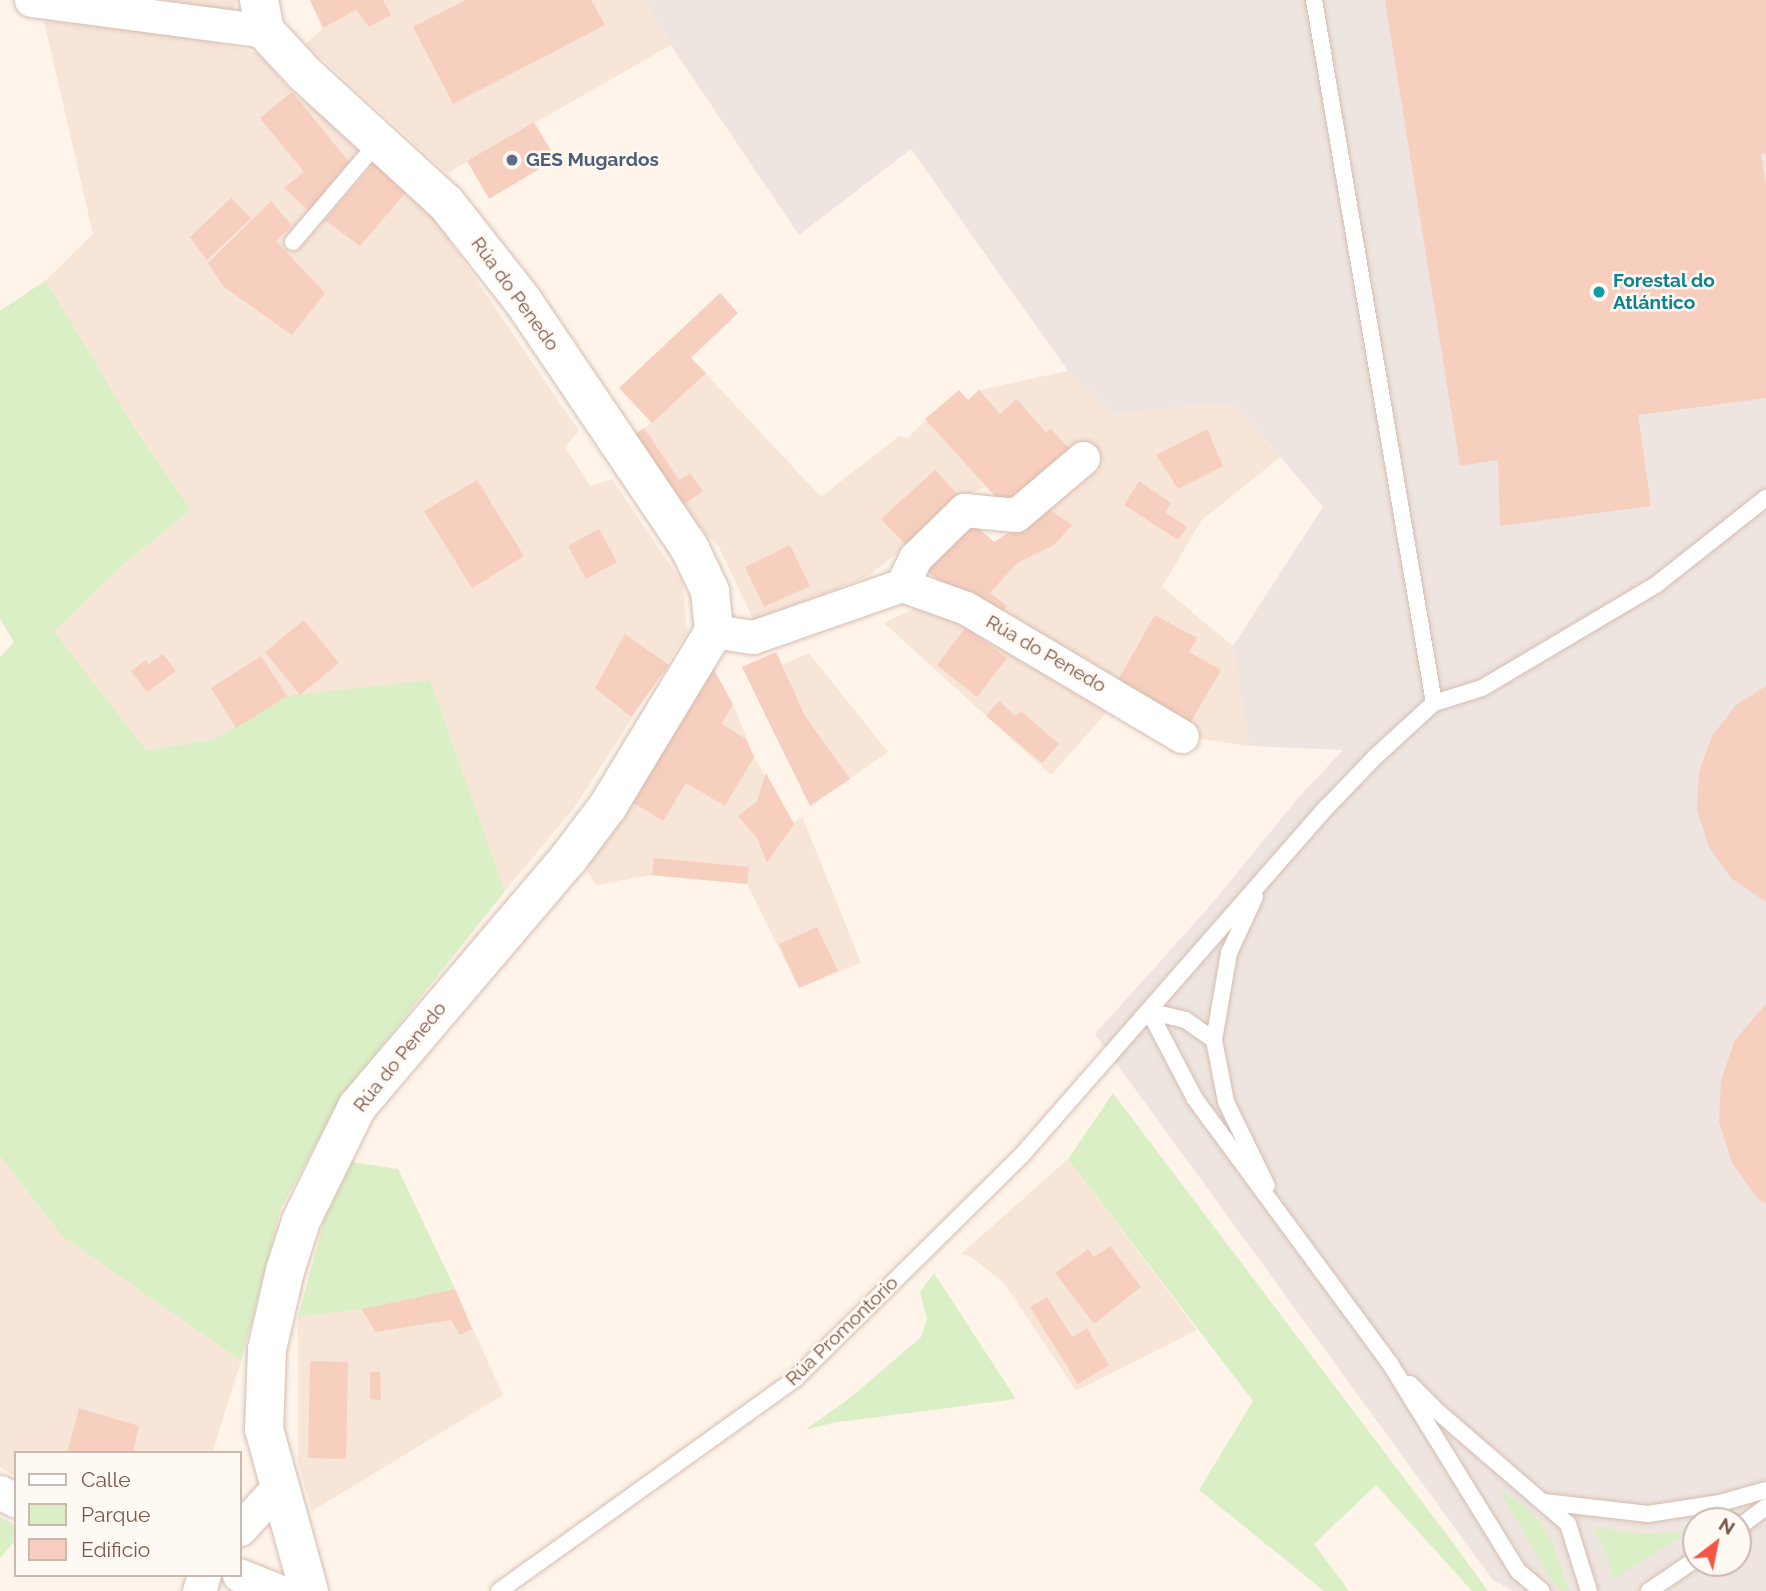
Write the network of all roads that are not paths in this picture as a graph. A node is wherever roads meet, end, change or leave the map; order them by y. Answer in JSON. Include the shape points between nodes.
{"nodes":[{"id":1,"x":31,"y":0,"type":"edge"},
{"id":2,"x":1314,"y":0,"type":"edge"},
{"id":3,"x":262,"y":16,"type":"edge"},
{"id":4,"x":379,"y":141,"type":"junction"},
{"id":5,"x":293,"y":242,"type":"dead end"},
{"id":6,"x":1083,"y":458,"type":"dead end"},
{"id":7,"x":1766,"y":498,"type":"edge"},
{"id":8,"x":902,"y":585,"type":"junction"},
{"id":9,"x":713,"y":631,"type":"junction"},
{"id":10,"x":1434,"y":703,"type":"junction"},
{"id":11,"x":1182,"y":736,"type":"dead end"},
{"id":12,"x":1264,"y":879,"type":"junction"},
{"id":13,"x":1149,"y":1011,"type":"junction"},
{"id":14,"x":1214,"y":1040,"type":"junction"},
{"id":15,"x":1285,"y":1223,"type":"junction"},
{"id":16,"x":1389,"y":1362,"type":"junction"},
{"id":17,"x":280,"y":1485,"type":"junction"},
{"id":18,"x":1766,"y":1490,"type":"edge"},
{"id":19,"x":1544,"y":1502,"type":"junction"},
{"id":20,"x":242,"y":1527,"type":"edge"},
{"id":21,"x":1682,"y":1569,"type":"joint"},
{"id":22,"x":1518,"y":1570,"type":"junction"},
{"id":23,"x":242,"y":1576,"type":"edge"},
{"id":24,"x":279,"y":1591,"type":"edge"},
{"id":25,"x":309,"y":1591,"type":"edge"},
{"id":26,"x":499,"y":1591,"type":"edge"},
{"id":27,"x":1521,"y":1591,"type":"edge"},
{"id":28,"x":1542,"y":1591,"type":"edge"},
{"id":29,"x":1589,"y":1591,"type":"edge"},
{"id":30,"x":1649,"y":1591,"type":"edge"},
{"id":31,"x":1665,"y":1591,"type":"edge"}],
"edges":[{"from":1,"to":3,"type":"street"},
{"from":2,"to":10,"type":"lane"},
{"from":3,"to":4,"type":"street","name":"Rúa do Penedo","via":[[305,74]]},
{"from":4,"to":5,"type":"lane"},
{"from":4,"to":9,"type":"street","name":"Rúa do Penedo","via":[[446,203],[523,301],[690,549],[710,592]]},
{"from":6,"to":8,"type":"street","via":[[1016,516],[964,509],[915,558]]},
{"from":7,"to":10,"type":"lane","via":[[1657,584],[1482,688]]},
{"from":8,"to":9,"type":"street","via":[[753,637]]},
{"from":8,"to":11,"type":"street","name":"Rúa do Penedo","via":[[966,608]]},
{"from":9,"to":17,"type":"street","name":"Rúa do Penedo","via":[[608,806],[357,1107],[322,1172],[285,1271],[267,1349],[264,1429]]},
{"from":10,"to":12,"type":"lane","name":"Rúa Promontorio","via":[[1356,777]]},
{"from":12,"to":13,"type":"lane","name":"Rúa Promontorio"},
{"from":12,"to":14,"type":"lane","via":[[1229,953]]},
{"from":13,"to":14,"type":"lane","via":[[1185,1020]]},
{"from":13,"to":15,"type":"lane","via":[[1195,1100]]},
{"from":13,"to":26,"type":"lane","name":"Rúa Promontorio","via":[[1022,1155],[796,1378]]},
{"from":14,"to":15,"type":"lane","via":[[1226,1102]]},
{"from":15,"to":16,"type":"lane"},
{"from":16,"to":19,"type":"lane","via":[[1437,1411]]},
{"from":16,"to":22,"type":"lane"},
{"from":17,"to":20,"type":"street"},
{"from":17,"to":25,"type":"street","name":"Rúa do Penedo"},
{"from":18,"to":19,"type":"lane","via":[[1720,1503],[1648,1514]]},
{"from":19,"to":29,"type":"lane","via":[[1568,1524]]},
{"from":21,"to":30,"type":"lane"},
{"from":21,"to":31,"type":"lane"},
{"from":22,"to":27,"type":"lane"},
{"from":22,"to":28,"type":"lane"},
{"from":23,"to":24,"type":"street"}]}
